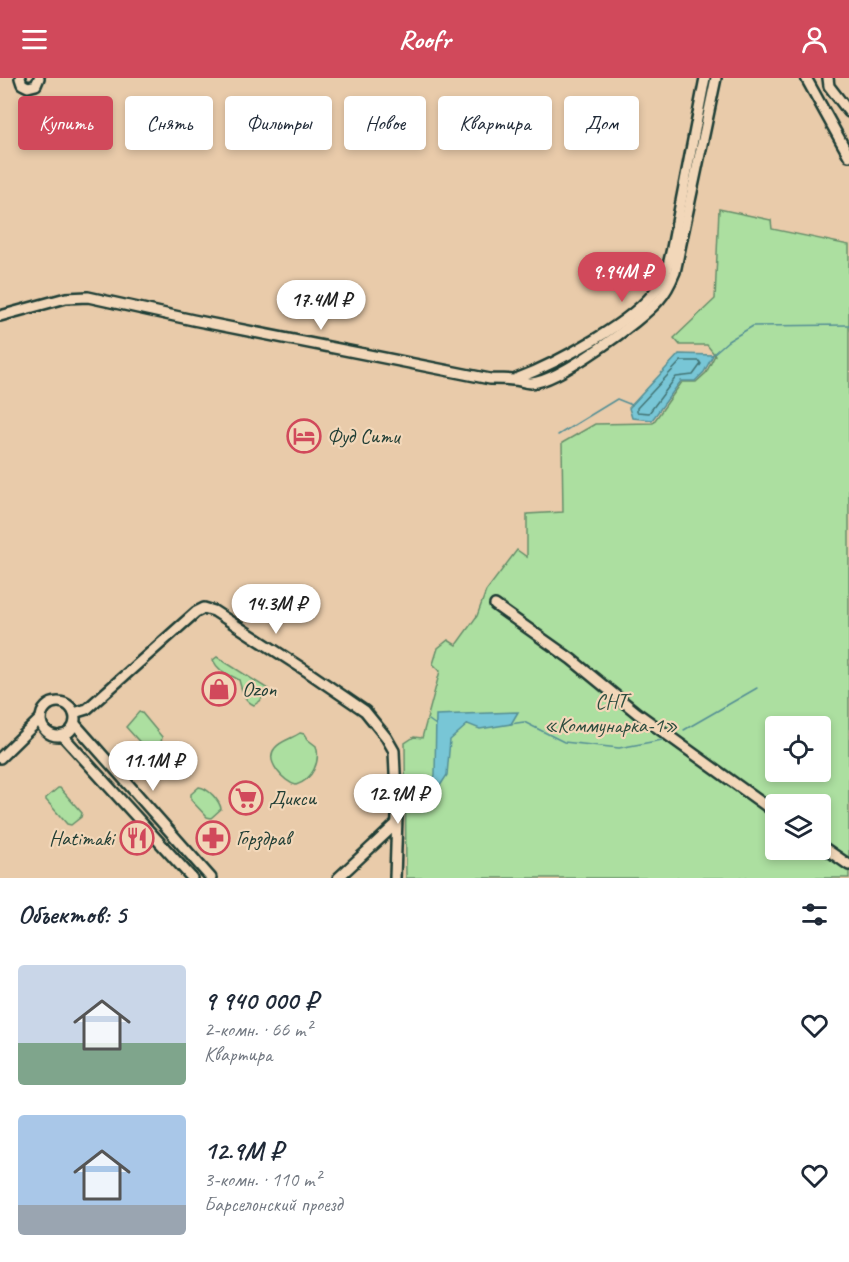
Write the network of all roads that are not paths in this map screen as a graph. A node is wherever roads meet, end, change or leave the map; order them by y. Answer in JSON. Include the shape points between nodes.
{"nodes":[{"id":1,"x":10,"y":78,"type":"edge"},
{"id":2,"x":20,"y":78,"type":"edge"},
{"id":3,"x":39,"y":78,"type":"edge"},
{"id":4,"x":705,"y":78,"type":"edge"},
{"id":5,"x":716,"y":78,"type":"edge"},
{"id":6,"x":807,"y":78,"type":"edge"},
{"id":7,"x":828,"y":78,"type":"edge"},
{"id":8,"x":27,"y":87,"type":"junction"},
{"id":9,"x":849,"y":112,"type":"edge"},
{"id":10,"x":849,"y":156,"type":"edge"},
{"id":11,"x":0,"y":316,"type":"edge"},
{"id":12,"x":513,"y":380,"type":"junction"},
{"id":13,"x":495,"y":605,"type":"dead end"},
{"id":14,"x":75,"y":713,"type":"junction"},
{"id":15,"x":41,"y":718,"type":"junction"},
{"id":16,"x":75,"y":724,"type":"junction"},
{"id":17,"x":62,"y":735,"type":"junction"},
{"id":18,"x":0,"y":758,"type":"edge"},
{"id":19,"x":765,"y":805,"type":"edge"},
{"id":20,"x":396,"y":824,"type":"junction"},
{"id":21,"x":385,"y":836,"type":"junction"},
{"id":22,"x":396,"y":843,"type":"junction"},
{"id":23,"x":831,"y":853,"type":"edge"},
{"id":24,"x":849,"y":865,"type":"edge"},
{"id":25,"x":192,"y":878,"type":"edge"},
{"id":26,"x":211,"y":878,"type":"edge"},
{"id":27,"x":338,"y":878,"type":"edge"},
{"id":28,"x":395,"y":878,"type":"edge"}],
"edges":[{"from":1,"to":8,"type":"street"},
{"from":2,"to":8,"type":"street"},
{"from":3,"to":8,"type":"street","via":[[34,86]]},
{"from":4,"to":12,"type":"street","via":[[672,248],[658,288],[602,335],[542,369]]},
{"from":5,"to":12,"type":"street","via":[[669,287],[639,320],[579,362],[543,380]]},
{"from":6,"to":10,"type":"street"},
{"from":7,"to":9,"type":"street","via":[[829,86]]},
{"from":11,"to":12,"type":"street","via":[[66,298],[88,297],[490,379]]},
{"from":13,"to":19,"type":"street"},
{"from":14,"to":15,"type":"street","via":[[67,704],[56,702],[45,707]]},
{"from":14,"to":16,"type":"street"},
{"from":14,"to":20,"type":"street","via":[[87,709],[196,612],[210,609],[367,714],[394,751]]},
{"from":15,"to":17,"type":"street","via":[[48,732]]},
{"from":15,"to":18,"type":"street"},
{"from":16,"to":17,"type":"street"},
{"from":16,"to":26,"type":"street"},
{"from":17,"to":25,"type":"street"},
{"from":20,"to":21,"type":"street"},
{"from":20,"to":22,"type":"street"},
{"from":21,"to":22,"type":"street","via":[[391,836]]},
{"from":21,"to":27,"type":"street"},
{"from":22,"to":28,"type":"street"},
{"from":23,"to":24,"type":"street"}]}
